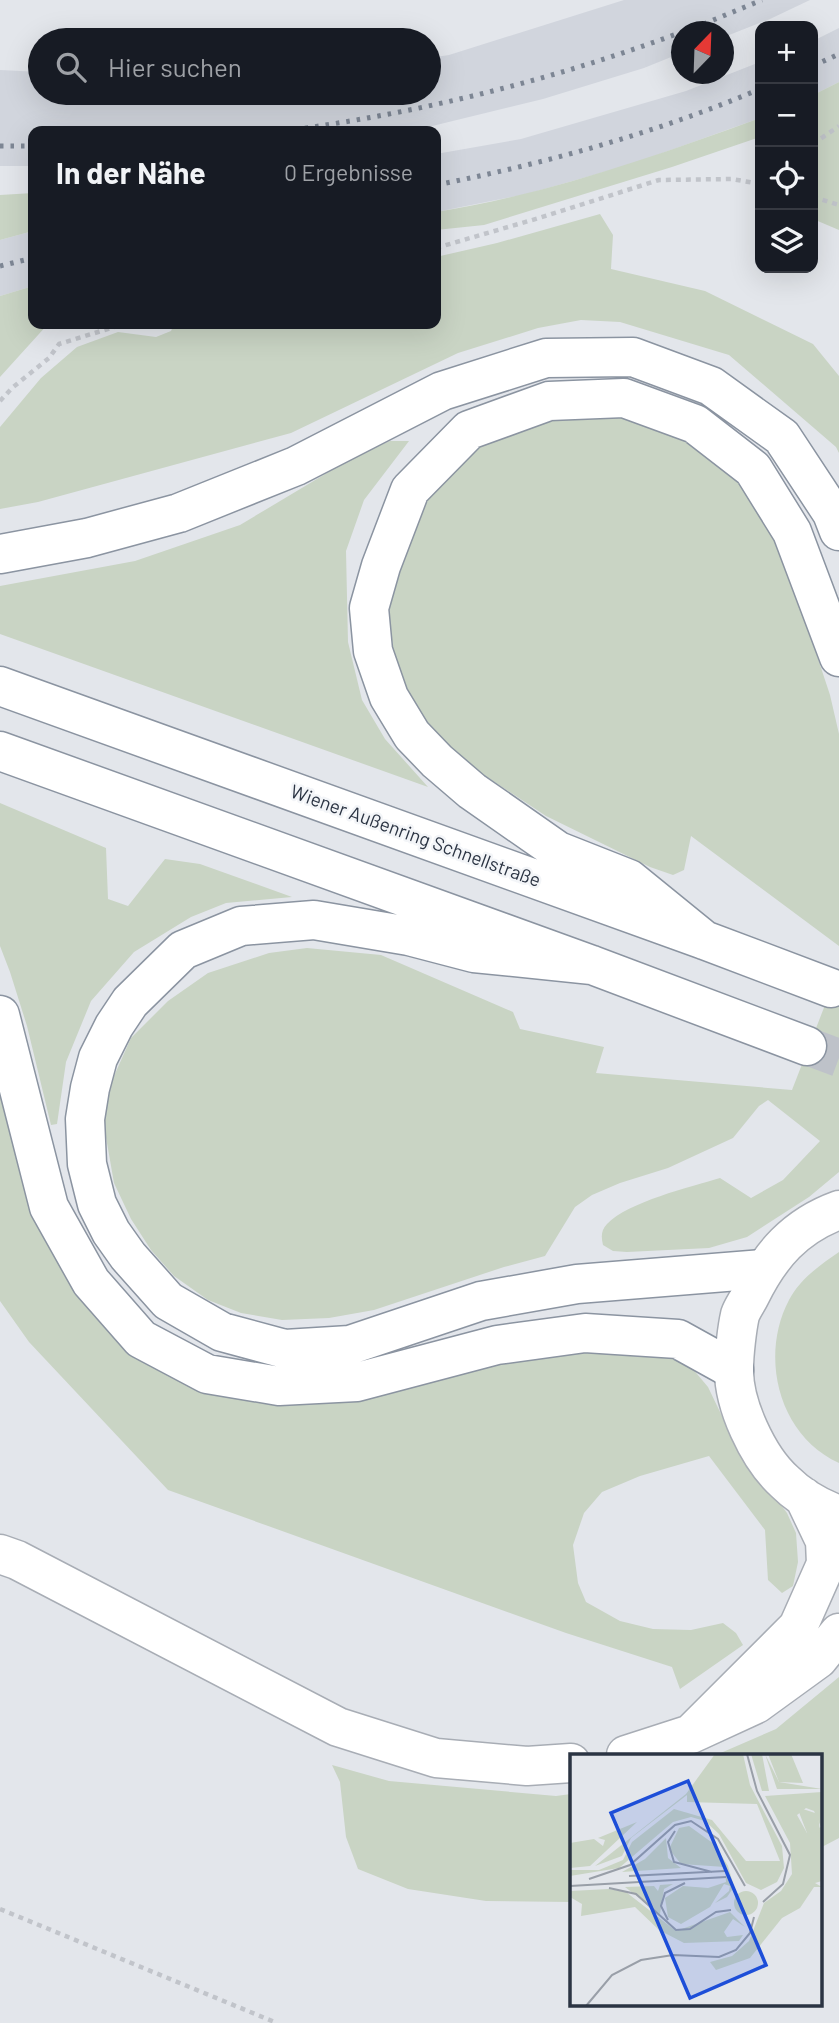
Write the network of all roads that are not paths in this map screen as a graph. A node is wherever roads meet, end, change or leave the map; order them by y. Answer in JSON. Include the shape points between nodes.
{"nodes":[{"id":1,"x":839,"y":531,"type":"edge"},
{"id":2,"x":0,"y":554,"type":"edge"},
{"id":3,"x":839,"y":657,"type":"edge"},
{"id":4,"x":0,"y":686,"type":"edge"},
{"id":5,"x":0,"y":751,"type":"edge"},
{"id":6,"x":704,"y":940,"type":"junction"},
{"id":7,"x":592,"y":965,"type":"junction"},
{"id":8,"x":831,"y":988,"type":"dead end"},
{"id":9,"x":0,"y":1015,"type":"edge"},
{"id":10,"x":807,"y":1046,"type":"tunnel mouth"},
{"id":11,"x":839,"y":1210,"type":"edge"},
{"id":12,"x":763,"y":1269,"type":"junction"},
{"id":13,"x":734,"y":1370,"type":"junction"},
{"id":14,"x":804,"y":1497,"type":"junction"},
{"id":15,"x":839,"y":1515,"type":"edge"},
{"id":16,"x":0,"y":1554,"type":"edge"},
{"id":17,"x":839,"y":1633,"type":"edge"},
{"id":18,"x":691,"y":1734,"type":"junction"},
{"id":19,"x":629,"y":1754,"type":"edge"},
{"id":20,"x":570,"y":1763,"type":"edge"}],
"edges":[{"from":1,"to":2,"type":"main road","via":[[782,437],[711,386],[634,357],[558,358],[442,391],[296,466],[179,513],[87,538]]},
{"from":3,"to":6,"type":"main road","via":[[792,532],[753,469],[695,424],[624,398],[549,401],[469,430],[410,490],[369,608],[373,651],[389,697],[412,734],[472,791],[558,851],[629,880]]},
{"from":4,"to":6,"type":"main road","name":"Wiener Außenring Schnellstraße"},
{"from":5,"to":7,"type":"main road"},
{"from":6,"to":8,"type":"main road","name":"Wiener Außenring Schnellstraße"},
{"from":7,"to":10,"type":"main road"},
{"from":7,"to":12,"type":"main road","via":[[474,954],[409,936],[314,920],[241,926],[183,950],[130,1002],[114,1026],[90,1088],[85,1119],[87,1164],[97,1204],[111,1232],[168,1301],[222,1332],[285,1349],[349,1345],[481,1301],[577,1284]]},
{"from":9,"to":13,"type":"main road","via":[[49,1207],[91,1282],[141,1339],[206,1374],[279,1386],[357,1382],[497,1345],[585,1333],[678,1339]]},
{"from":11,"to":12,"type":"main road","via":[[791,1237]]},
{"from":12,"to":13,"type":"main road","via":[[740,1315]]},
{"from":13,"to":14,"type":"main road","via":[[740,1407],[757,1447],[784,1482]]},
{"from":14,"to":15,"type":"main road"},
{"from":14,"to":18,"type":"main road","via":[[825,1541],[826,1564],[798,1627]]},
{"from":16,"to":20,"type":"main road","via":[[338,1727],[436,1758],[527,1766]]},
{"from":17,"to":18,"type":"main road","via":[[818,1660],[756,1704]]},
{"from":18,"to":19,"type":"main road"}]}
